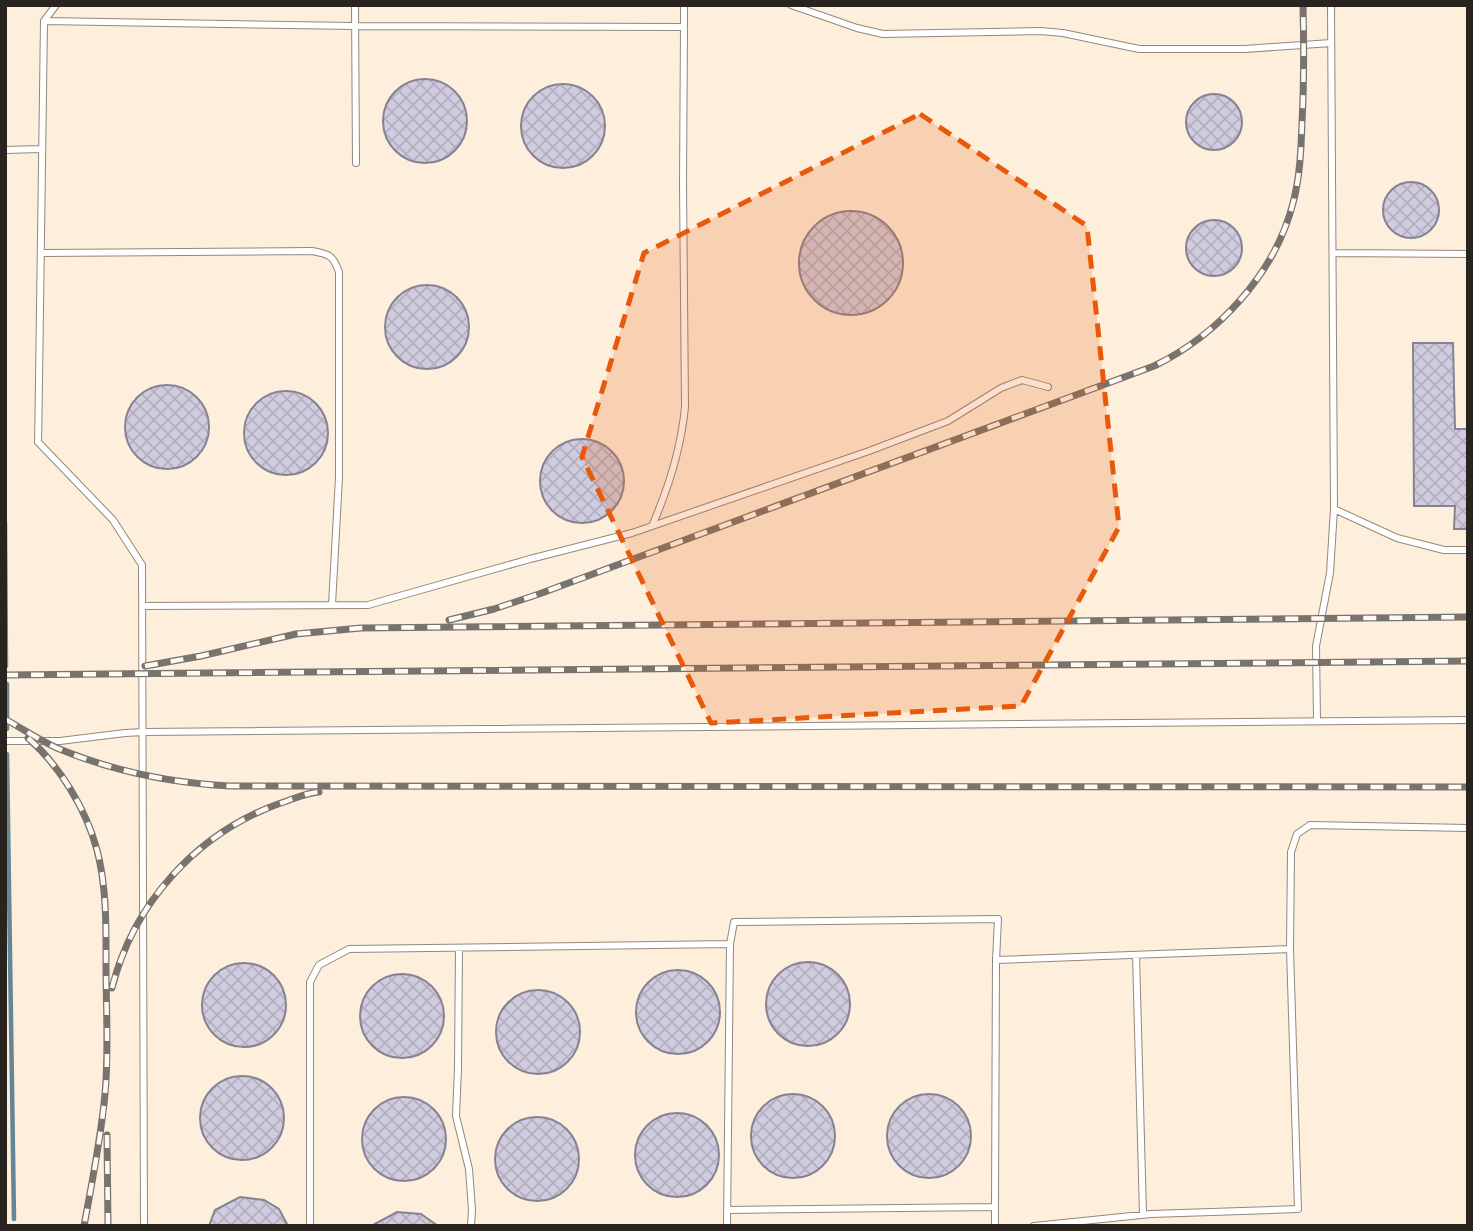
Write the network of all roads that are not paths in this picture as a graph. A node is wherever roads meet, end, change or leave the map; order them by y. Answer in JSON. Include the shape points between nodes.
{"nodes":[{"id":1,"x":56,"y":5,"type":"edge"},
{"id":2,"x":355,"y":5,"type":"edge"},
{"id":3,"x":684,"y":5,"type":"edge"},
{"id":4,"x":791,"y":5,"type":"edge"},
{"id":5,"x":1331,"y":5,"type":"edge"},
{"id":6,"x":44,"y":22,"type":"junction"},
{"id":7,"x":355,"y":26,"type":"junction"},
{"id":8,"x":684,"y":27,"type":"junction"},
{"id":9,"x":1331,"y":43,"type":"junction"},
{"id":10,"x":41,"y":149,"type":"junction"},
{"id":11,"x":5,"y":150,"type":"edge"},
{"id":12,"x":356,"y":163,"type":"dead end"},
{"id":13,"x":42,"y":253,"type":"junction"},
{"id":14,"x":1333,"y":253,"type":"junction"},
{"id":15,"x":1468,"y":254,"type":"edge"},
{"id":16,"x":1048,"y":387,"type":"dead end"},
{"id":17,"x":1334,"y":509,"type":"junction"},
{"id":18,"x":652,"y":526,"type":"junction"},
{"id":19,"x":1468,"y":550,"type":"edge"},
{"id":20,"x":143,"y":606,"type":"junction"},
{"id":21,"x":331,"y":606,"type":"junction"},
{"id":22,"x":1468,"y":720,"type":"edge"},
{"id":23,"x":1317,"y":721,"type":"junction"},
{"id":24,"x":143,"y":732,"type":"junction"},
{"id":25,"x":5,"y":741,"type":"edge"},
{"id":26,"x":1468,"y":828,"type":"edge"},
{"id":27,"x":730,"y":944,"type":"junction"},
{"id":28,"x":459,"y":948,"type":"junction"},
{"id":29,"x":1290,"y":949,"type":"junction"},
{"id":30,"x":1136,"y":955,"type":"junction"},
{"id":31,"x":996,"y":960,"type":"junction"},
{"id":32,"x":995,"y":1207,"type":"junction"},
{"id":33,"x":727,"y":1210,"type":"junction"},
{"id":34,"x":1143,"y":1214,"type":"junction"},
{"id":35,"x":144,"y":1226,"type":"edge"},
{"id":36,"x":310,"y":1226,"type":"edge"},
{"id":37,"x":471,"y":1226,"type":"edge"},
{"id":38,"x":727,"y":1226,"type":"edge"},
{"id":39,"x":995,"y":1226,"type":"edge"},
{"id":40,"x":1034,"y":1226,"type":"edge"}],
"edges":[{"from":1,"to":6,"type":"lane"},
{"from":2,"to":7,"type":"lane"},
{"from":3,"to":8,"type":"lane"},
{"from":4,"to":9,"type":"lane","via":[[883,34],[1041,31],[1139,48],[1245,49]]},
{"from":5,"to":9,"type":"lane"},
{"from":6,"to":7,"type":"lane"},
{"from":6,"to":10,"type":"lane"},
{"from":7,"to":8,"type":"lane"},
{"from":7,"to":12,"type":"lane"},
{"from":8,"to":18,"type":"lane","via":[[685,407],[674,470]]},
{"from":9,"to":14,"type":"lane"},
{"from":10,"to":11,"type":"lane"},
{"from":10,"to":13,"type":"lane"},
{"from":13,"to":20,"type":"lane","via":[[38,442],[113,520],[142,565]]},
{"from":13,"to":21,"type":"lane","via":[[312,251],[332,258],[339,272],[339,477]]},
{"from":14,"to":15,"type":"lane"},
{"from":14,"to":17,"type":"lane"},
{"from":16,"to":18,"type":"lane","via":[[1022,380],[948,421]]},
{"from":17,"to":19,"type":"lane","via":[[1397,538],[1444,550]]},
{"from":17,"to":23,"type":"lane","via":[[1330,573],[1316,646]]},
{"from":18,"to":21,"type":"lane","via":[[368,605]]},
{"from":20,"to":21,"type":"lane"},
{"from":20,"to":24,"type":"lane"},
{"from":22,"to":23,"type":"lane"},
{"from":23,"to":24,"type":"lane"},
{"from":24,"to":25,"type":"lane","via":[[60,741]]},
{"from":24,"to":35,"type":"lane"},
{"from":26,"to":29,"type":"lane","via":[[1310,825],[1297,834],[1291,852]]},
{"from":27,"to":28,"type":"lane"},
{"from":27,"to":31,"type":"lane","via":[[734,922],[998,919]]},
{"from":27,"to":33,"type":"lane"},
{"from":28,"to":36,"type":"lane","via":[[349,950],[319,965],[310,982]]},
{"from":28,"to":37,"type":"lane","via":[[456,1116],[469,1168]]},
{"from":29,"to":30,"type":"lane"},
{"from":29,"to":34,"type":"lane","via":[[1298,1209]]},
{"from":30,"to":31,"type":"lane"},
{"from":30,"to":34,"type":"lane"},
{"from":31,"to":32,"type":"lane"},
{"from":32,"to":33,"type":"lane"},
{"from":32,"to":39,"type":"lane"},
{"from":33,"to":38,"type":"lane"},
{"from":34,"to":40,"type":"lane"}]}
